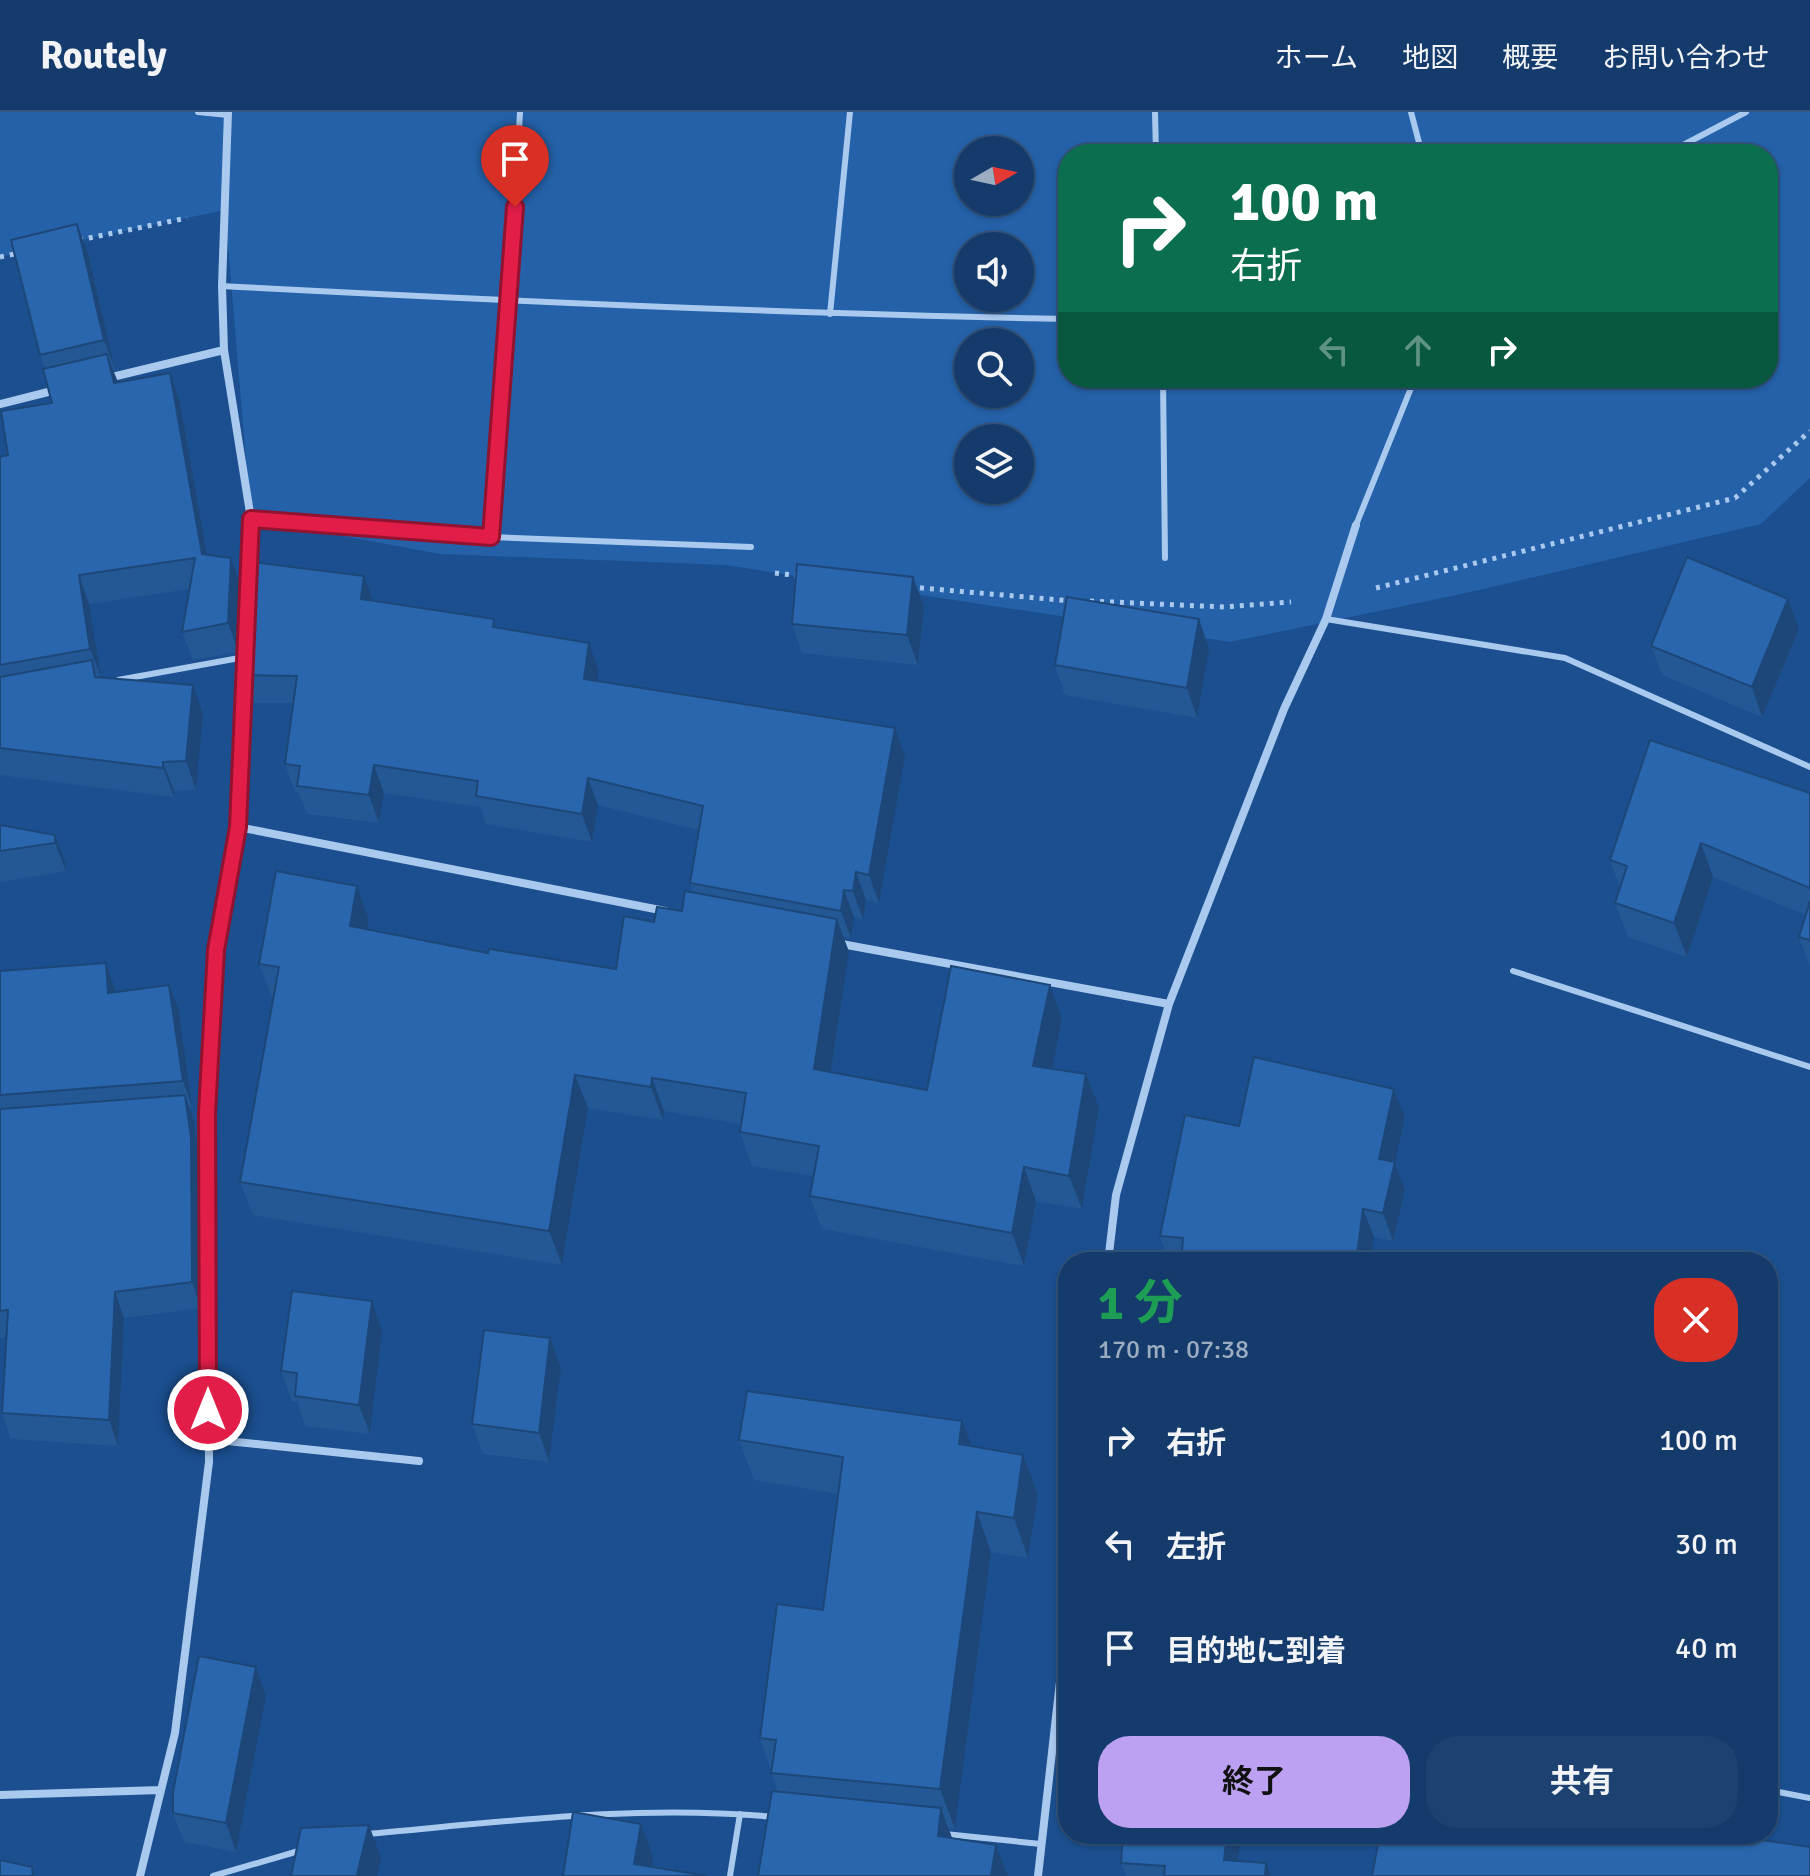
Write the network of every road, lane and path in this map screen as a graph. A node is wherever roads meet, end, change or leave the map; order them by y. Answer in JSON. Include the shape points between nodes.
{"nodes":[{"id":1,"x":198,"y":112,"type":"edge"},
{"id":2,"x":520,"y":112,"type":"edge"},
{"id":3,"x":850,"y":112,"type":"edge"},
{"id":4,"x":1155,"y":112,"type":"edge"},
{"id":5,"x":1411,"y":112,"type":"edge"},
{"id":6,"x":1746,"y":112,"type":"edge"},
{"id":7,"x":228,"y":113,"type":"edge"},
{"id":8,"x":1156,"y":144,"type":"edge"},
{"id":9,"x":1419,"y":144,"type":"edge"},
{"id":10,"x":1685,"y":144,"type":"edge"},
{"id":11,"x":225,"y":210,"type":"junction"},
{"id":12,"x":75,"y":241,"type":"edge"},
{"id":13,"x":30,"y":251,"type":"edge"},
{"id":14,"x":0,"y":257,"type":"edge"},
{"id":15,"x":222,"y":286,"type":"junction"},
{"id":16,"x":509,"y":302,"type":"junction"},
{"id":17,"x":830,"y":314,"type":"junction"},
{"id":18,"x":1058,"y":319,"type":"edge"},
{"id":19,"x":224,"y":350,"type":"junction"},
{"id":20,"x":105,"y":379,"type":"edge"},
{"id":21,"x":1163,"y":388,"type":"edge"},
{"id":22,"x":1411,"y":388,"type":"edge"},
{"id":23,"x":60,"y":390,"type":"edge"},
{"id":24,"x":0,"y":404,"type":"edge"},
{"id":25,"x":1810,"y":431,"type":"edge"},
{"id":26,"x":251,"y":519,"type":"junction"},
{"id":27,"x":1356,"y":525,"type":"joint"},
{"id":28,"x":491,"y":537,"type":"junction"},
{"id":29,"x":751,"y":547,"type":"dead end"},
{"id":30,"x":1165,"y":558,"type":"dead end"},
{"id":31,"x":774,"y":573,"type":"dead end"},
{"id":32,"x":805,"y":576,"type":"edge"},
{"id":33,"x":248,"y":580,"type":"edge"},
{"id":34,"x":896,"y":585,"type":"edge"},
{"id":35,"x":1332,"y":599,"type":"junction"},
{"id":36,"x":1326,"y":619,"type":"junction"},
{"id":37,"x":245,"y":642,"type":"edge"},
{"id":38,"x":245,"y":657,"type":"junction"},
{"id":39,"x":107,"y":682,"type":"edge"},
{"id":40,"x":1810,"y":767,"type":"edge"},
{"id":41,"x":238,"y":827,"type":"junction"},
{"id":42,"x":670,"y":912,"type":"edge"},
{"id":43,"x":826,"y":941,"type":"edge"},
{"id":44,"x":1513,"y":971,"type":"dead end"},
{"id":45,"x":1169,"y":1004,"type":"junction"},
{"id":46,"x":1810,"y":1067,"type":"edge"},
{"id":47,"x":207,"y":1113,"type":"junction"},
{"id":48,"x":191,"y":1114,"type":"edge"},
{"id":49,"x":1109,"y":1252,"type":"edge"},
{"id":50,"x":208,"y":1439,"type":"junction"},
{"id":51,"x":419,"y":1461,"type":"dead end"},
{"id":52,"x":1058,"y":1697,"type":"edge"},
{"id":53,"x":161,"y":1790,"type":"junction"},
{"id":54,"x":1778,"y":1792,"type":"edge"},
{"id":55,"x":0,"y":1795,"type":"edge"},
{"id":56,"x":1810,"y":1798,"type":"edge"},
{"id":57,"x":740,"y":1814,"type":"junction"},
{"id":58,"x":787,"y":1819,"type":"edge"},
{"id":59,"x":930,"y":1833,"type":"edge"},
{"id":60,"x":353,"y":1836,"type":"edge"},
{"id":61,"x":1041,"y":1844,"type":"junction"},
{"id":62,"x":311,"y":1848,"type":"edge"},
{"id":63,"x":140,"y":1876,"type":"edge"},
{"id":64,"x":213,"y":1876,"type":"edge"},
{"id":65,"x":730,"y":1876,"type":"edge"},
{"id":66,"x":1038,"y":1876,"type":"edge"}],
"edges":[{"from":1,"to":7,"type":"lane"},
{"from":2,"to":16,"type":"lane"},
{"from":3,"to":17,"type":"lane"},
{"from":4,"to":8,"type":"lane"},
{"from":5,"to":9,"type":"lane"},
{"from":6,"to":10,"type":"lane"},
{"from":7,"to":11,"type":"street"},
{"from":11,"to":12,"type":"path"},
{"from":11,"to":15,"type":"street"},
{"from":13,"to":14,"type":"path"},
{"from":15,"to":16,"type":"lane"},
{"from":15,"to":19,"type":"street"},
{"from":16,"to":17,"type":"lane"},
{"from":16,"to":28,"type":"lane"},
{"from":17,"to":18,"type":"lane"},
{"from":19,"to":20,"type":"street"},
{"from":19,"to":26,"type":"street"},
{"from":21,"to":30,"type":"lane"},
{"from":22,"to":27,"type":"lane"},
{"from":23,"to":24,"type":"street"},
{"from":25,"to":35,"type":"path","via":[[1735,498]]},
{"from":26,"to":28,"type":"lane"},
{"from":26,"to":33,"type":"street"},
{"from":27,"to":35,"type":"street"},
{"from":28,"to":29,"type":"lane"},
{"from":31,"to":32,"type":"path"},
{"from":34,"to":35,"type":"path","via":[[1033,599],[1224,607]]},
{"from":35,"to":36,"type":"street"},
{"from":36,"to":40,"type":"lane","via":[[1565,658]]},
{"from":36,"to":45,"type":"street","via":[[1284,709]]},
{"from":37,"to":38,"type":"street"},
{"from":38,"to":39,"type":"lane"},
{"from":38,"to":41,"type":"street"},
{"from":41,"to":42,"type":"street"},
{"from":41,"to":47,"type":"street","via":[[216,950]]},
{"from":43,"to":45,"type":"street"},
{"from":44,"to":46,"type":"lane"},
{"from":45,"to":49,"type":"street","via":[[1116,1195]]},
{"from":47,"to":48,"type":"street"},
{"from":47,"to":50,"type":"street"},
{"from":50,"to":51,"type":"street"},
{"from":50,"to":53,"type":"street","via":[[175,1733]]},
{"from":52,"to":61,"type":"street"},
{"from":53,"to":55,"type":"street"},
{"from":53,"to":63,"type":"street"},
{"from":54,"to":56,"type":"lane"},
{"from":57,"to":58,"type":"lane"},
{"from":57,"to":60,"type":"lane","via":[[620,1812]]},
{"from":57,"to":65,"type":"lane"},
{"from":59,"to":61,"type":"lane"},
{"from":61,"to":66,"type":"street"},
{"from":62,"to":64,"type":"lane"}]}
